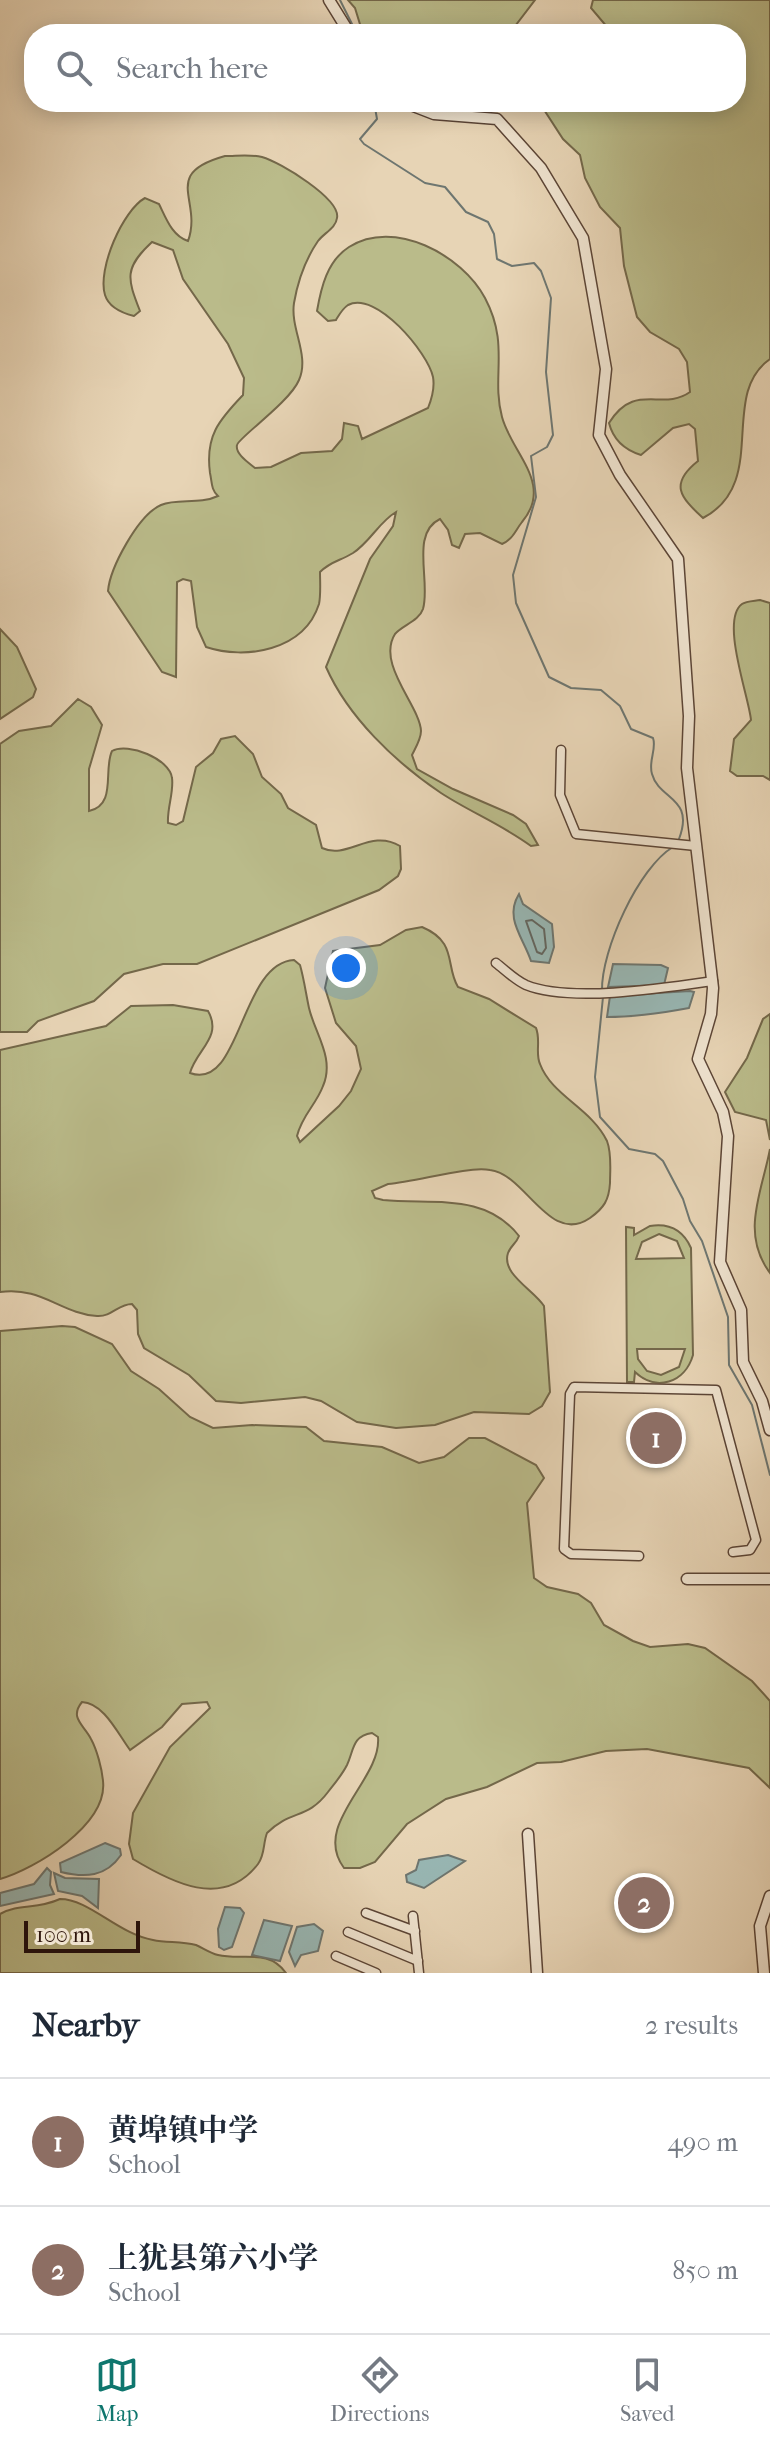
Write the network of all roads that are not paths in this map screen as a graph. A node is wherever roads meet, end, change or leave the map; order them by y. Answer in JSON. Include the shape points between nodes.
{"nodes":[{"id":1,"x":329,"y":0,"type":"edge"},
{"id":2,"x":344,"y":24,"type":"edge"},
{"id":3,"x":429,"y":112,"type":"edge"},
{"id":4,"x":561,"y":750,"type":"dead end"},
{"id":5,"x":696,"y":846,"type":"junction"},
{"id":6,"x":496,"y":963,"type":"dead end"},
{"id":7,"x":713,"y":981,"type":"junction"},
{"id":8,"x":770,"y":1430,"type":"edge"},
{"id":9,"x":733,"y":1552,"type":"dead end"},
{"id":10,"x":639,"y":1556,"type":"dead end"},
{"id":11,"x":687,"y":1579,"type":"dead end"},
{"id":12,"x":770,"y":1579,"type":"edge"},
{"id":13,"x":528,"y":1834,"type":"dead end"},
{"id":14,"x":770,"y":1896,"type":"edge"},
{"id":15,"x":366,"y":1913,"type":"dead end"},
{"id":16,"x":413,"y":1916,"type":"dead end"},
{"id":17,"x":415,"y":1931,"type":"junction"},
{"id":18,"x":348,"y":1932,"type":"dead end"},
{"id":19,"x":336,"y":1956,"type":"dead end"},
{"id":20,"x":418,"y":1961,"type":"junction"},
{"id":21,"x":376,"y":1973,"type":"edge"},
{"id":22,"x":419,"y":1973,"type":"edge"},
{"id":23,"x":537,"y":1973,"type":"edge"},
{"id":24,"x":764,"y":1973,"type":"edge"}],
"edges":[{"from":1,"to":2,"type":"street"},
{"from":3,"to":5,"type":"street","via":[[487,116],[504,124],[541,168],[583,238],[606,369],[599,435],[678,559],[689,716],[686,759]]},
{"from":4,"to":5,"type":"street","via":[[560,795],[576,834]]},
{"from":5,"to":7,"type":"street"},
{"from":6,"to":7,"type":"street","via":[[524,984],[552,993]]},
{"from":7,"to":8,"type":"street","via":[[711,1014],[698,1059],[727,1125],[720,1262],[741,1310],[743,1362]]},
{"from":9,"to":10,"type":"street","via":[[750,1550],[756,1540],[716,1390],[574,1387],[564,1549],[571,1554]]},
{"from":11,"to":12,"type":"street"},
{"from":13,"to":23,"type":"street"},
{"from":14,"to":24,"type":"street","via":[[760,1926]]},
{"from":15,"to":17,"type":"street"},
{"from":16,"to":17,"type":"street"},
{"from":17,"to":20,"type":"street"},
{"from":18,"to":20,"type":"street"},
{"from":19,"to":21,"type":"street"},
{"from":20,"to":22,"type":"street"}]}
